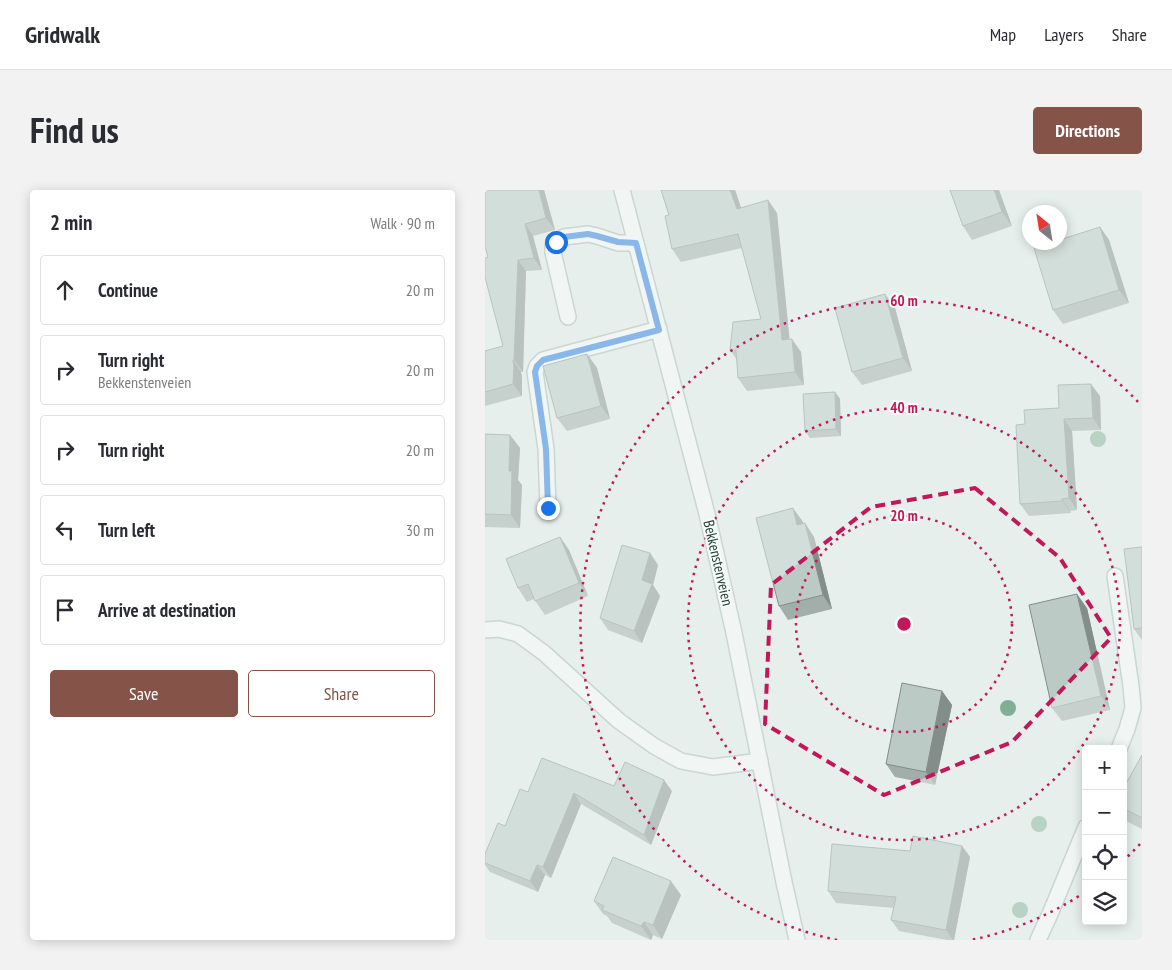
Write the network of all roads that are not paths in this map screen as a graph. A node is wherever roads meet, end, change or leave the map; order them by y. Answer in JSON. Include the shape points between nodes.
{"nodes":[{"id":1,"x":622,"y":190,"type":"edge"},
{"id":2,"x":636,"y":243,"type":"junction"},
{"id":3,"x":568,"y":317,"type":"dead end"},
{"id":4,"x":659,"y":330,"type":"junction"},
{"id":5,"x":548,"y":508,"type":"dead end"},
{"id":6,"x":1115,"y":576,"type":"dead end"},
{"id":7,"x":485,"y":630,"type":"edge"},
{"id":8,"x":1121,"y":745,"type":"edge"},
{"id":9,"x":760,"y":762,"type":"junction"},
{"id":10,"x":1083,"y":835,"type":"edge"},
{"id":11,"x":797,"y":940,"type":"edge"},
{"id":12,"x":1038,"y":940,"type":"edge"}],
"edges":[{"from":1,"to":2,"type":"street","name":"Bekkenstenveien"},
{"from":2,"to":3,"type":"street","via":[[588,234],[564,237],[556,242],[553,252]]},
{"from":2,"to":4,"type":"street","name":"Bekkenstenveien"},
{"from":4,"to":5,"type":"street","via":[[543,360],[537,366],[535,372],[546,449]]},
{"from":4,"to":9,"type":"street","name":"Bekkenstenveien","via":[[707,514]]},
{"from":6,"to":8,"type":"street","via":[[1133,708]]},
{"from":7,"to":9,"type":"street","via":[[499,629],[518,634],[619,721],[681,761],[713,767]]},
{"from":9,"to":11,"type":"street","name":"Bekkenstenveien"},
{"from":10,"to":12,"type":"street"}]}
